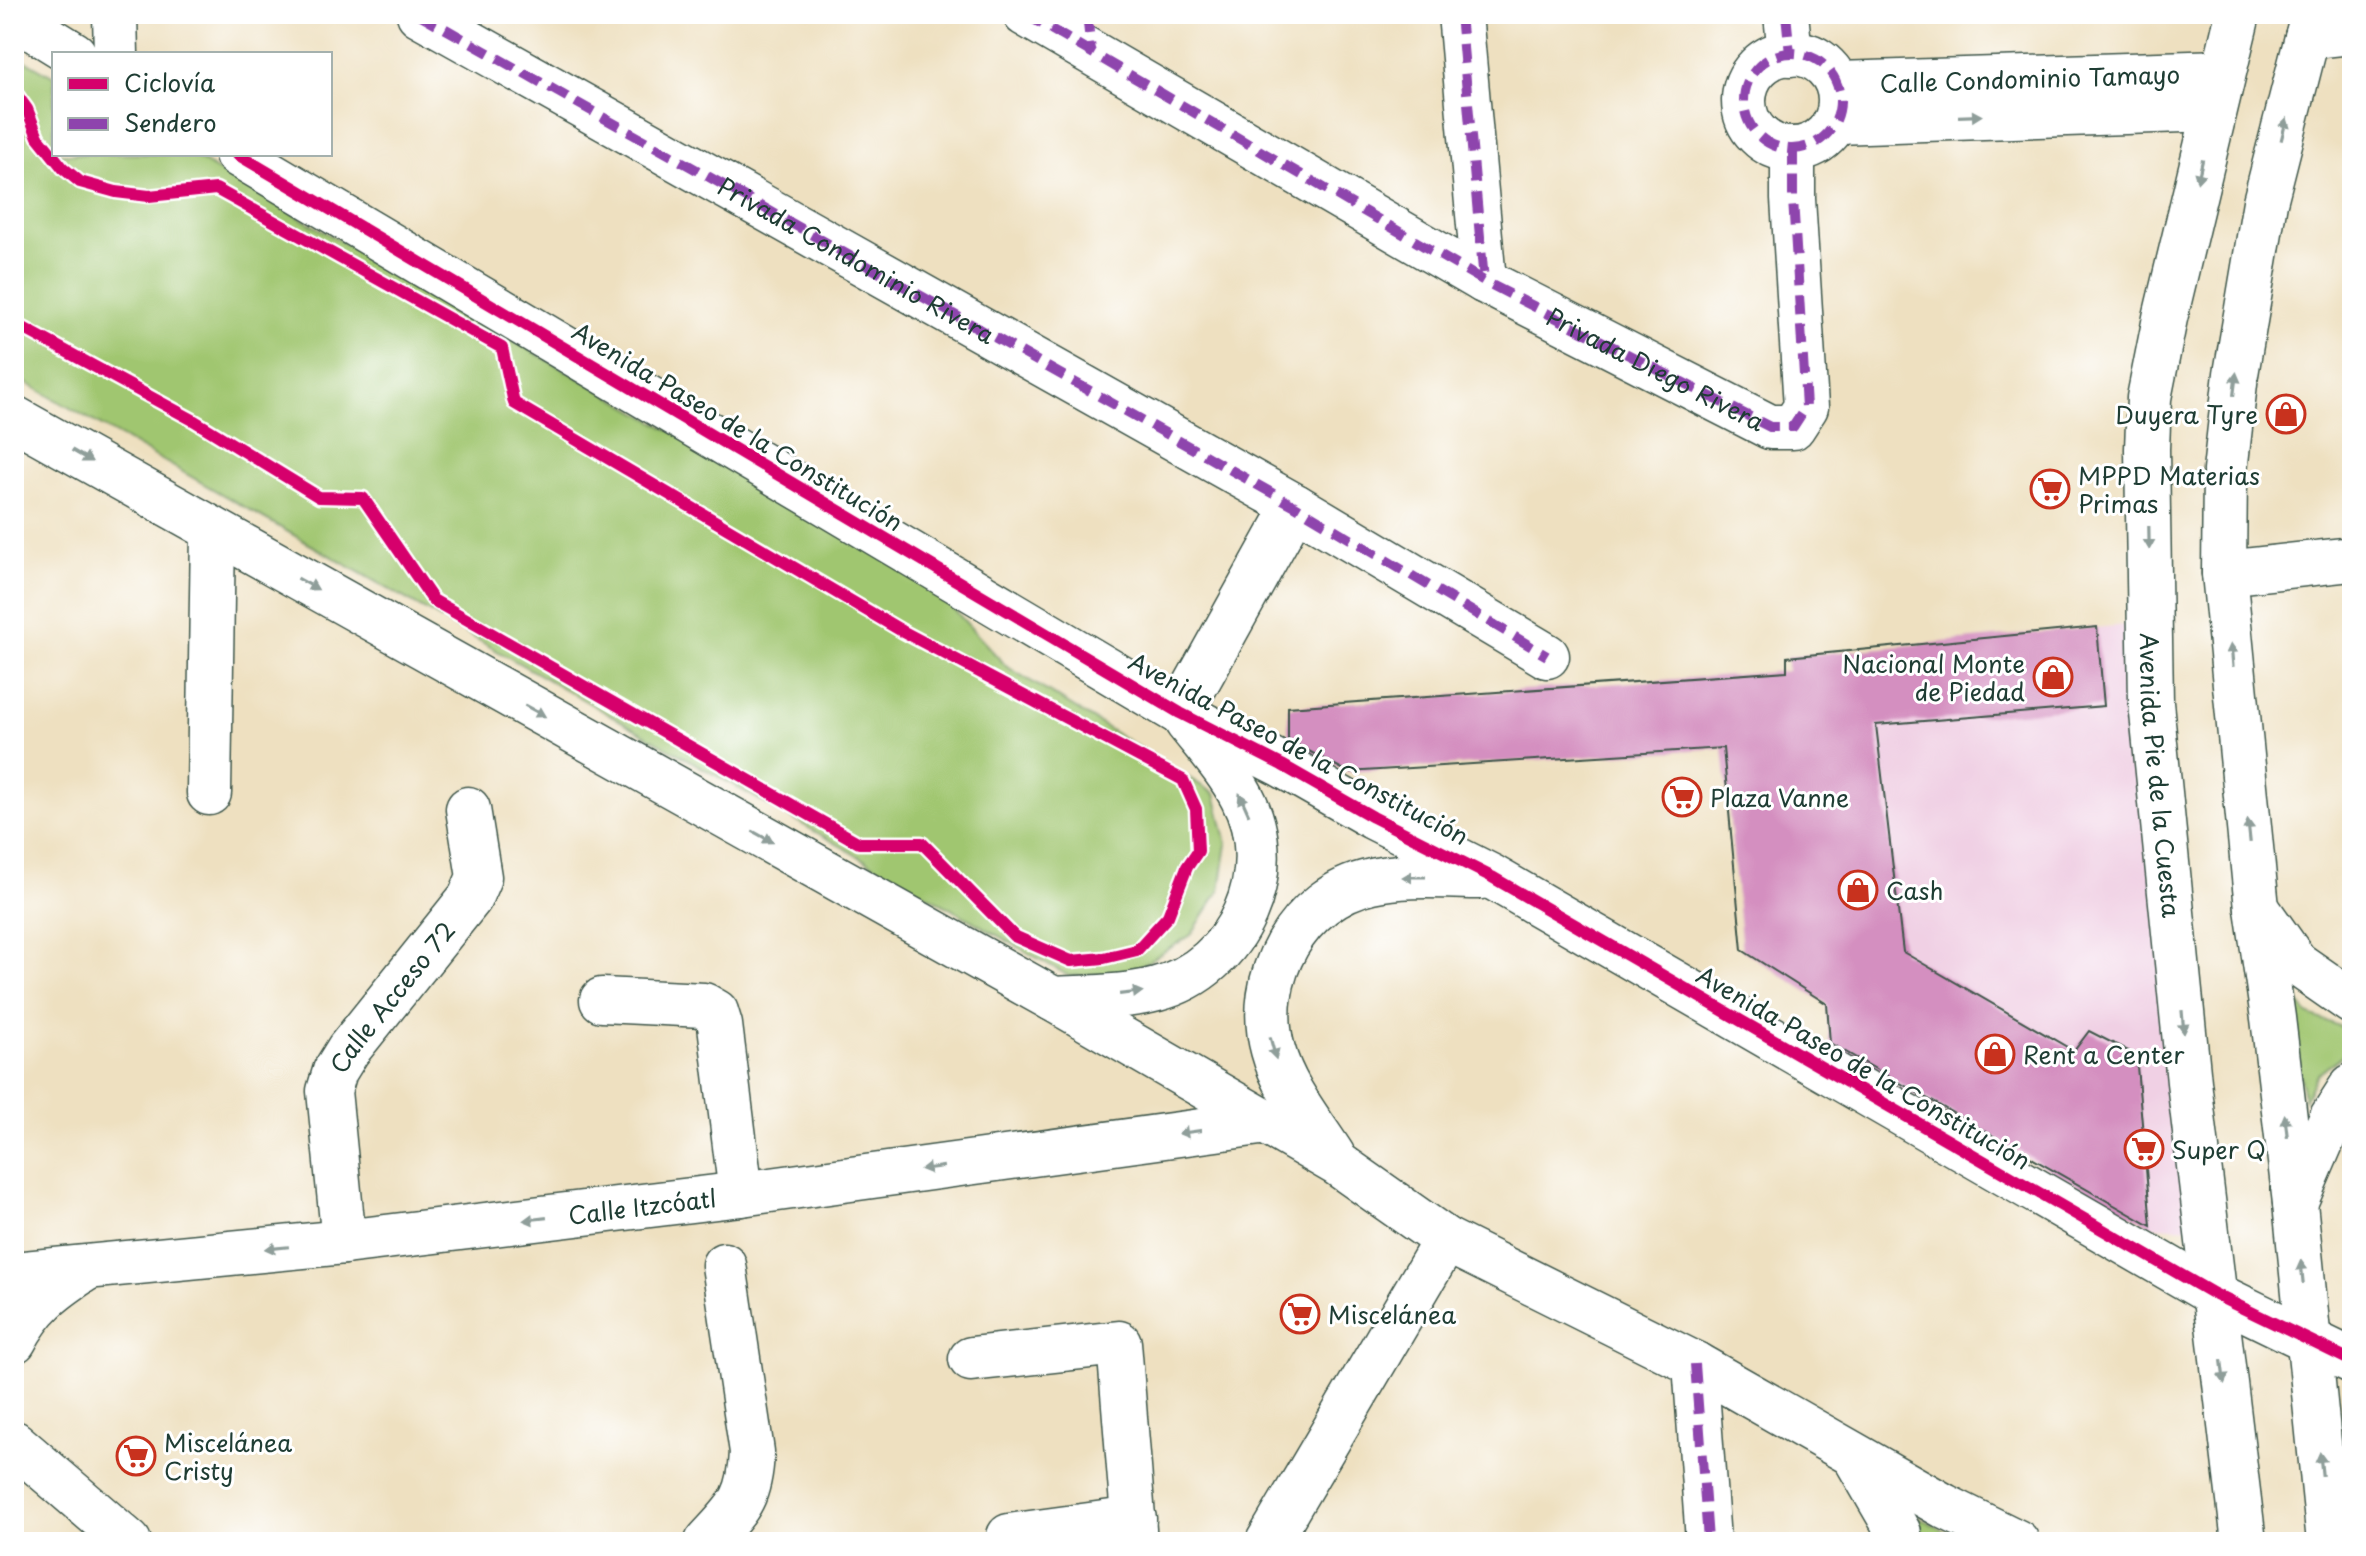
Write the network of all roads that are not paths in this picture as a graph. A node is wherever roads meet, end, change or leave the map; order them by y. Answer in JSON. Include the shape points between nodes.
{"nodes":[{"id":1,"x":115,"y":14,"type":"edge"},
{"id":2,"x":419,"y":14,"type":"edge"},
{"id":3,"x":1025,"y":14,"type":"edge"},
{"id":4,"x":1460,"y":14,"type":"edge"},
{"id":5,"x":2238,"y":14,"type":"edge"},
{"id":6,"x":14,"y":17,"type":"edge"},
{"id":7,"x":2310,"y":26,"type":"edge"},
{"id":8,"x":2352,"y":32,"type":"edge"},
{"id":9,"x":1089,"y":33,"type":"edge"},
{"id":10,"x":1788,"y":34,"type":"edge"},
{"id":11,"x":65,"y":38,"type":"edge"},
{"id":12,"x":116,"y":52,"type":"edge"},
{"id":13,"x":2219,"y":91,"type":"junction"},
{"id":14,"x":1837,"y":103,"type":"junction"},
{"id":15,"x":1793,"y":149,"type":"junction"},
{"id":16,"x":240,"y":156,"type":"edge"},
{"id":17,"x":1484,"y":281,"type":"junction"},
{"id":18,"x":14,"y":418,"type":"edge"},
{"id":19,"x":1295,"y":506,"type":"junction"},
{"id":20,"x":213,"y":531,"type":"junction"},
{"id":21,"x":2352,"y":559,"type":"edge"},
{"id":22,"x":2224,"y":573,"type":"junction"},
{"id":23,"x":1547,"y":656,"type":"dead end"},
{"id":24,"x":1180,"y":713,"type":"junction"},
{"id":25,"x":209,"y":793,"type":"dead end"},
{"id":26,"x":468,"y":809,"type":"dead end"},
{"id":27,"x":1492,"y":877,"type":"junction"},
{"id":28,"x":2257,"y":908,"type":"junction"},
{"id":29,"x":1053,"y":999,"type":"junction"},
{"id":30,"x":602,"y":1000,"type":"dead end"},
{"id":31,"x":2352,"y":1002,"type":"edge"},
{"id":32,"x":2352,"y":1086,"type":"edge"},
{"id":33,"x":1267,"y":1122,"type":"junction"},
{"id":34,"x":1338,"y":1164,"type":"junction"},
{"id":35,"x":741,"y":1194,"type":"junction"},
{"id":36,"x":2295,"y":1203,"type":"junction"},
{"id":37,"x":1446,"y":1240,"type":"junction"},
{"id":38,"x":344,"y":1242,"type":"junction"},
{"id":39,"x":724,"y":1265,"type":"dead end"},
{"id":40,"x":89,"y":1267,"type":"junction"},
{"id":41,"x":14,"y":1274,"type":"edge"},
{"id":42,"x":2214,"y":1294,"type":"junction"},
{"id":43,"x":2308,"y":1340,"type":"junction"},
{"id":44,"x":14,"y":1341,"type":"edge"},
{"id":45,"x":971,"y":1359,"type":"dead end"},
{"id":46,"x":2352,"y":1361,"type":"edge"},
{"id":47,"x":1695,"y":1364,"type":"junction"},
{"id":48,"x":14,"y":1443,"type":"edge"},
{"id":49,"x":1855,"y":1457,"type":"junction"},
{"id":50,"x":1135,"y":1531,"type":"edge"},
{"id":51,"x":1009,"y":1536,"type":"dead end"},
{"id":52,"x":1708,"y":1540,"type":"dead end"},
{"id":53,"x":129,"y":1542,"type":"edge"},
{"id":54,"x":707,"y":1542,"type":"edge"},
{"id":55,"x":1268,"y":1542,"type":"edge"},
{"id":56,"x":1899,"y":1542,"type":"edge"},
{"id":57,"x":2017,"y":1542,"type":"edge"},
{"id":58,"x":2244,"y":1542,"type":"edge"},
{"id":59,"x":2329,"y":1542,"type":"edge"}],
"edges":[{"from":1,"to":12,"type":"street"},
{"from":2,"to":19,"type":"street","name":"Privada Condominio Rivera"},
{"from":3,"to":9,"type":"street","name":"Privada Diego Rivera"},
{"from":4,"to":17,"type":"street"},
{"from":5,"to":13,"type":"street","name":"Avenida Pie de la Cuesta"},
{"from":6,"to":11,"type":"street"},
{"from":7,"to":8,"type":"street"},
{"from":22,"to":7,"type":"street","one_way":true,"via":[[2225,471],[2236,374],[2265,202]]},
{"from":9,"to":17,"type":"street","name":"Privada Diego Rivera"},
{"from":10,"to":14,"type":"street","via":[[1830,71]]},
{"from":10,"to":15,"type":"street","via":[[1776,56],[1753,74],[1744,102],[1747,117],[1765,140]]},
{"from":13,"to":14,"type":"street","name":"Calle Condominio Tamayo"},
{"from":13,"to":42,"type":"street","name":"Avenida Pie de la Cuesta","one_way":true,"via":[[2152,385],[2147,449],[2151,703]]},
{"from":14,"to":15,"type":"street","via":[[1819,141]]},
{"from":15,"to":17,"type":"street","name":"Privada Diego Rivera","via":[[1806,407],[1793,427],[1770,427]]},
{"from":16,"to":24,"type":"street","name":"Avenida Paseo de la Constitución"},
{"from":18,"to":20,"type":"street","one_way":true},
{"from":19,"to":23,"type":"street","name":"Privada Condominio Rivera"},
{"from":19,"to":24,"type":"street"},
{"from":20,"to":25,"type":"street"},
{"from":20,"to":29,"type":"street","one_way":true},
{"from":21,"to":22,"type":"street"},
{"from":28,"to":22,"type":"street","one_way":true},
{"from":24,"to":27,"type":"street","name":"Avenida Paseo de la Constitución"},
{"from":29,"to":24,"type":"street","one_way":true,"via":[[1133,994],[1184,979],[1225,946],[1251,900],[1257,848],[1252,822],[1228,776]]},
{"from":26,"to":38,"type":"street","name":"Calle Acceso 72","via":[[479,877],[470,898],[348,1050],[329,1091]]},
{"from":27,"to":34,"type":"street","one_way":true,"via":[[1370,881],[1324,903],[1289,940],[1269,994],[1273,1052]]},
{"from":27,"to":42,"type":"street","name":"Avenida Paseo de la Constitución"},
{"from":28,"to":31,"type":"street","via":[[2296,963]]},
{"from":36,"to":28,"type":"street","one_way":true},
{"from":29,"to":33,"type":"street"},
{"from":30,"to":35,"type":"street","via":[[704,1005],[716,1012]]},
{"from":32,"to":36,"type":"street","via":[[2332,1117]]},
{"from":33,"to":34,"type":"street"},
{"from":33,"to":35,"type":"street","name":"Calle Itzcóatl","one_way":true},
{"from":34,"to":37,"type":"street"},
{"from":35,"to":38,"type":"street","name":"Calle Itzcóatl","one_way":true},
{"from":43,"to":36,"type":"street","one_way":true},
{"from":37,"to":47,"type":"street"},
{"from":37,"to":55,"type":"street"},
{"from":38,"to":40,"type":"street","name":"Calle Itzcóatl","one_way":true},
{"from":39,"to":54,"type":"street","via":[[751,1474],[744,1500]]},
{"from":40,"to":41,"type":"street","name":"Calle Itzcóatl"},
{"from":40,"to":44,"type":"street","via":[[51,1291]]},
{"from":42,"to":43,"type":"street","name":"Avenida Paseo de la Constitución"},
{"from":42,"to":58,"type":"street","name":"Avenida Pie de la Cuesta","one_way":true},
{"from":43,"to":46,"type":"street","name":"Avenida Paseo de la Constitución"},
{"from":59,"to":43,"type":"street","one_way":true},
{"from":45,"to":50,"type":"street","via":[[1119,1343]]},
{"from":47,"to":49,"type":"street"},
{"from":47,"to":52,"type":"street"},
{"from":48,"to":53,"type":"street"},
{"from":49,"to":56,"type":"street","via":[[1899,1533]]},
{"from":49,"to":57,"type":"street"},
{"from":50,"to":51,"type":"street"}]}
